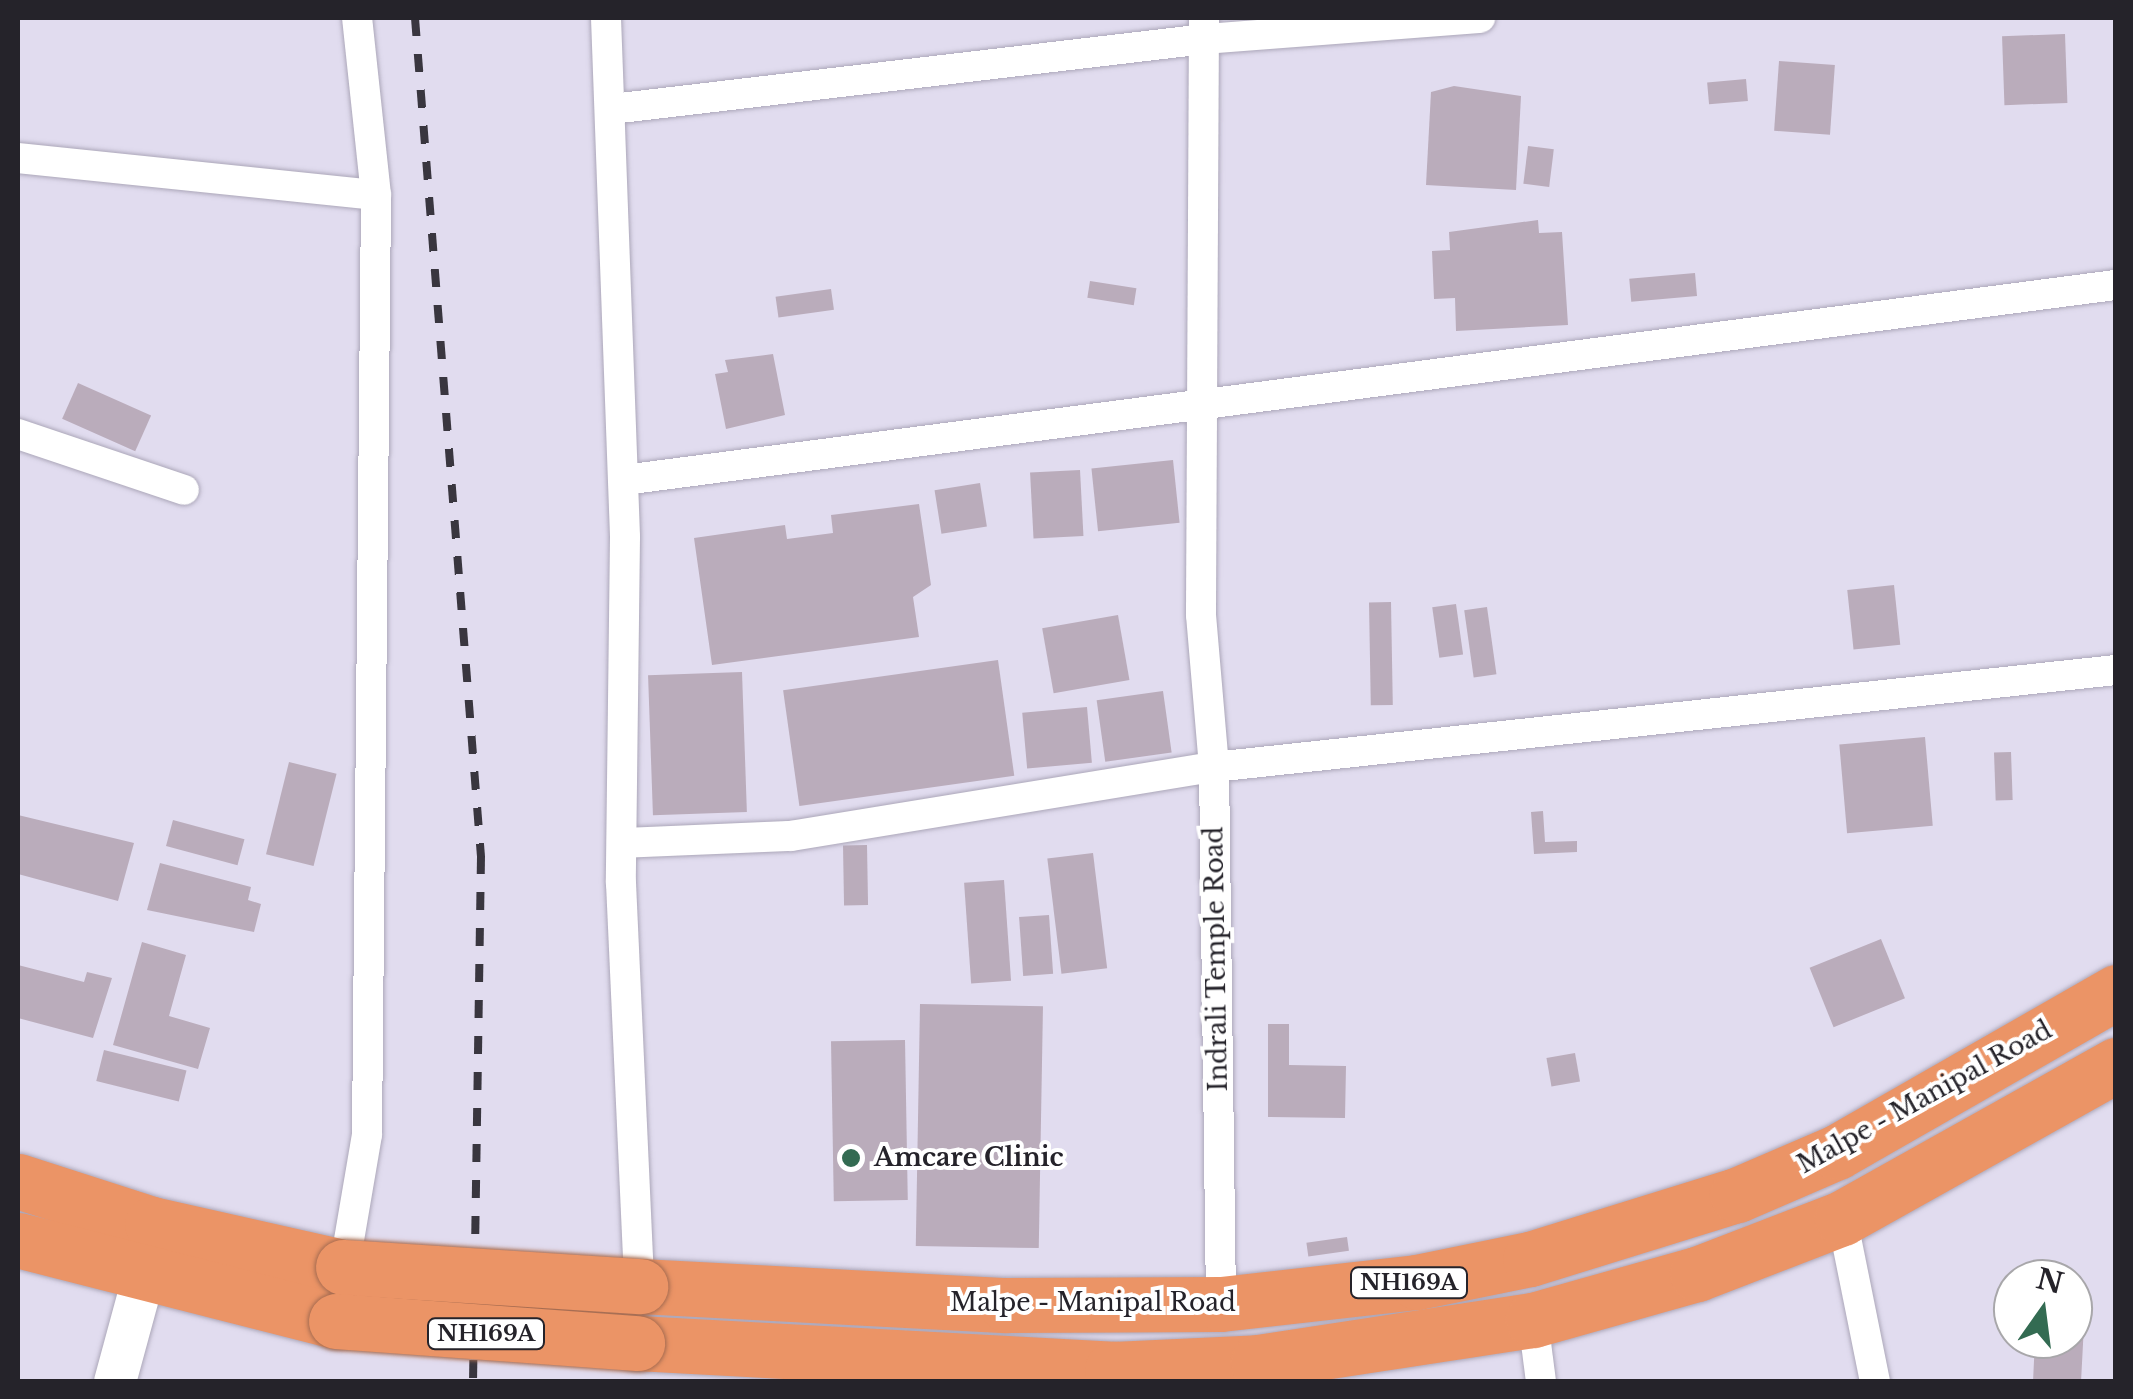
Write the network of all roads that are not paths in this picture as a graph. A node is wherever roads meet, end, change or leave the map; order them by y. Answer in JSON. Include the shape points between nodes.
{"nodes":[{"id":1,"x":357,"y":18,"type":"edge"},
{"id":2,"x":606,"y":18,"type":"edge"},
{"id":3,"x":1480,"y":18,"type":"edge"},
{"id":4,"x":1204,"y":28,"type":"edge"},
{"id":5,"x":612,"y":108,"type":"junction"},
{"id":6,"x":18,"y":158,"type":"edge"},
{"id":7,"x":376,"y":195,"type":"junction"},
{"id":8,"x":2116,"y":285,"type":"edge"},
{"id":9,"x":1204,"y":409,"type":"junction"},
{"id":10,"x":18,"y":434,"type":"edge"},
{"id":11,"x":624,"y":480,"type":"junction"},
{"id":12,"x":184,"y":490,"type":"dead end"},
{"id":13,"x":2116,"y":670,"type":"edge"},
{"id":14,"x":1214,"y":766,"type":"junction"},
{"id":15,"x":622,"y":843,"type":"junction"},
{"id":16,"x":2116,"y":992,"type":"edge"},
{"id":17,"x":2116,"y":1065,"type":"edge"},
{"id":18,"x":18,"y":1181,"type":"edge"},
{"id":19,"x":1676,"y":1216,"type":"junction"},
{"id":20,"x":1842,"y":1218,"type":"junction"},
{"id":21,"x":18,"y":1240,"type":"edge"},
{"id":22,"x":344,"y":1267,"type":"junction"},
{"id":23,"x":1697,"y":1274,"type":"junction"},
{"id":24,"x":143,"y":1278,"type":"junction"},
{"id":25,"x":640,"y":1286,"type":"junction"},
{"id":26,"x":1221,"y":1304,"type":"junction"},
{"id":27,"x":1533,"y":1320,"type":"junction"},
{"id":28,"x":336,"y":1321,"type":"junction"},
{"id":29,"x":637,"y":1344,"type":"junction"},
{"id":30,"x":1258,"y":1372,"type":"edge"},
{"id":31,"x":115,"y":1382,"type":"edge"},
{"id":32,"x":1541,"y":1382,"type":"edge"},
{"id":33,"x":1876,"y":1382,"type":"edge"}],
"edges":[{"from":1,"to":7,"type":"street"},
{"from":2,"to":5,"type":"street"},
{"from":3,"to":4,"type":"street"},
{"from":4,"to":5,"type":"street"},
{"from":4,"to":9,"type":"street","name":"Indrali Temple Road"},
{"from":5,"to":11,"type":"street"},
{"from":6,"to":7,"type":"street"},
{"from":7,"to":22,"type":"street","via":[[366,1134]]},
{"from":8,"to":9,"type":"street"},
{"from":9,"to":11,"type":"street"},
{"from":9,"to":14,"type":"street","name":"Indrali Temple Road","via":[[1200,615]]},
{"from":10,"to":12,"type":"street"},
{"from":11,"to":15,"type":"street"},
{"from":13,"to":14,"type":"street"},
{"from":14,"to":15,"type":"street","via":[[791,836]]},
{"from":14,"to":26,"type":"street","name":"Indrali Temple Road"},
{"from":15,"to":25,"type":"street"},
{"from":16,"to":19,"type":"highway","name":"Malpe - Manipal Road","number":"NH169A","via":[[1837,1152]]},
{"from":17,"to":20,"type":"highway","number":"NH169A"},
{"from":18,"to":22,"type":"highway","name":"Malpe - Manipal Road","number":"NH169A","via":[[152,1224]]},
{"from":19,"to":23,"type":"highway"},
{"from":19,"to":26,"type":"highway","name":"Malpe - Manipal Road","number":"NH169A","via":[[1417,1282]]},
{"from":20,"to":23,"type":"highway","number":"NH169A"},
{"from":20,"to":33,"type":"street"},
{"from":21,"to":24,"type":"highway","number":"NH169A"},
{"from":22,"to":25,"type":"highway","name":"Malpe - Manipal Road","number":"NH169A","bridge":true},
{"from":22,"to":28,"type":"street"},
{"from":23,"to":27,"type":"highway","number":"NH169A"},
{"from":24,"to":28,"type":"highway","number":"NH169A"},
{"from":24,"to":31,"type":"street"},
{"from":25,"to":26,"type":"highway","name":"Malpe - Manipal Road","number":"NH169A","via":[[1007,1305]]},
{"from":25,"to":29,"type":"street"},
{"from":27,"to":30,"type":"highway","number":"NH169A"},
{"from":27,"to":32,"type":"street"},
{"from":28,"to":29,"type":"highway","number":"NH169A","bridge":true},
{"from":29,"to":30,"type":"highway","number":"NH169A"}]}
